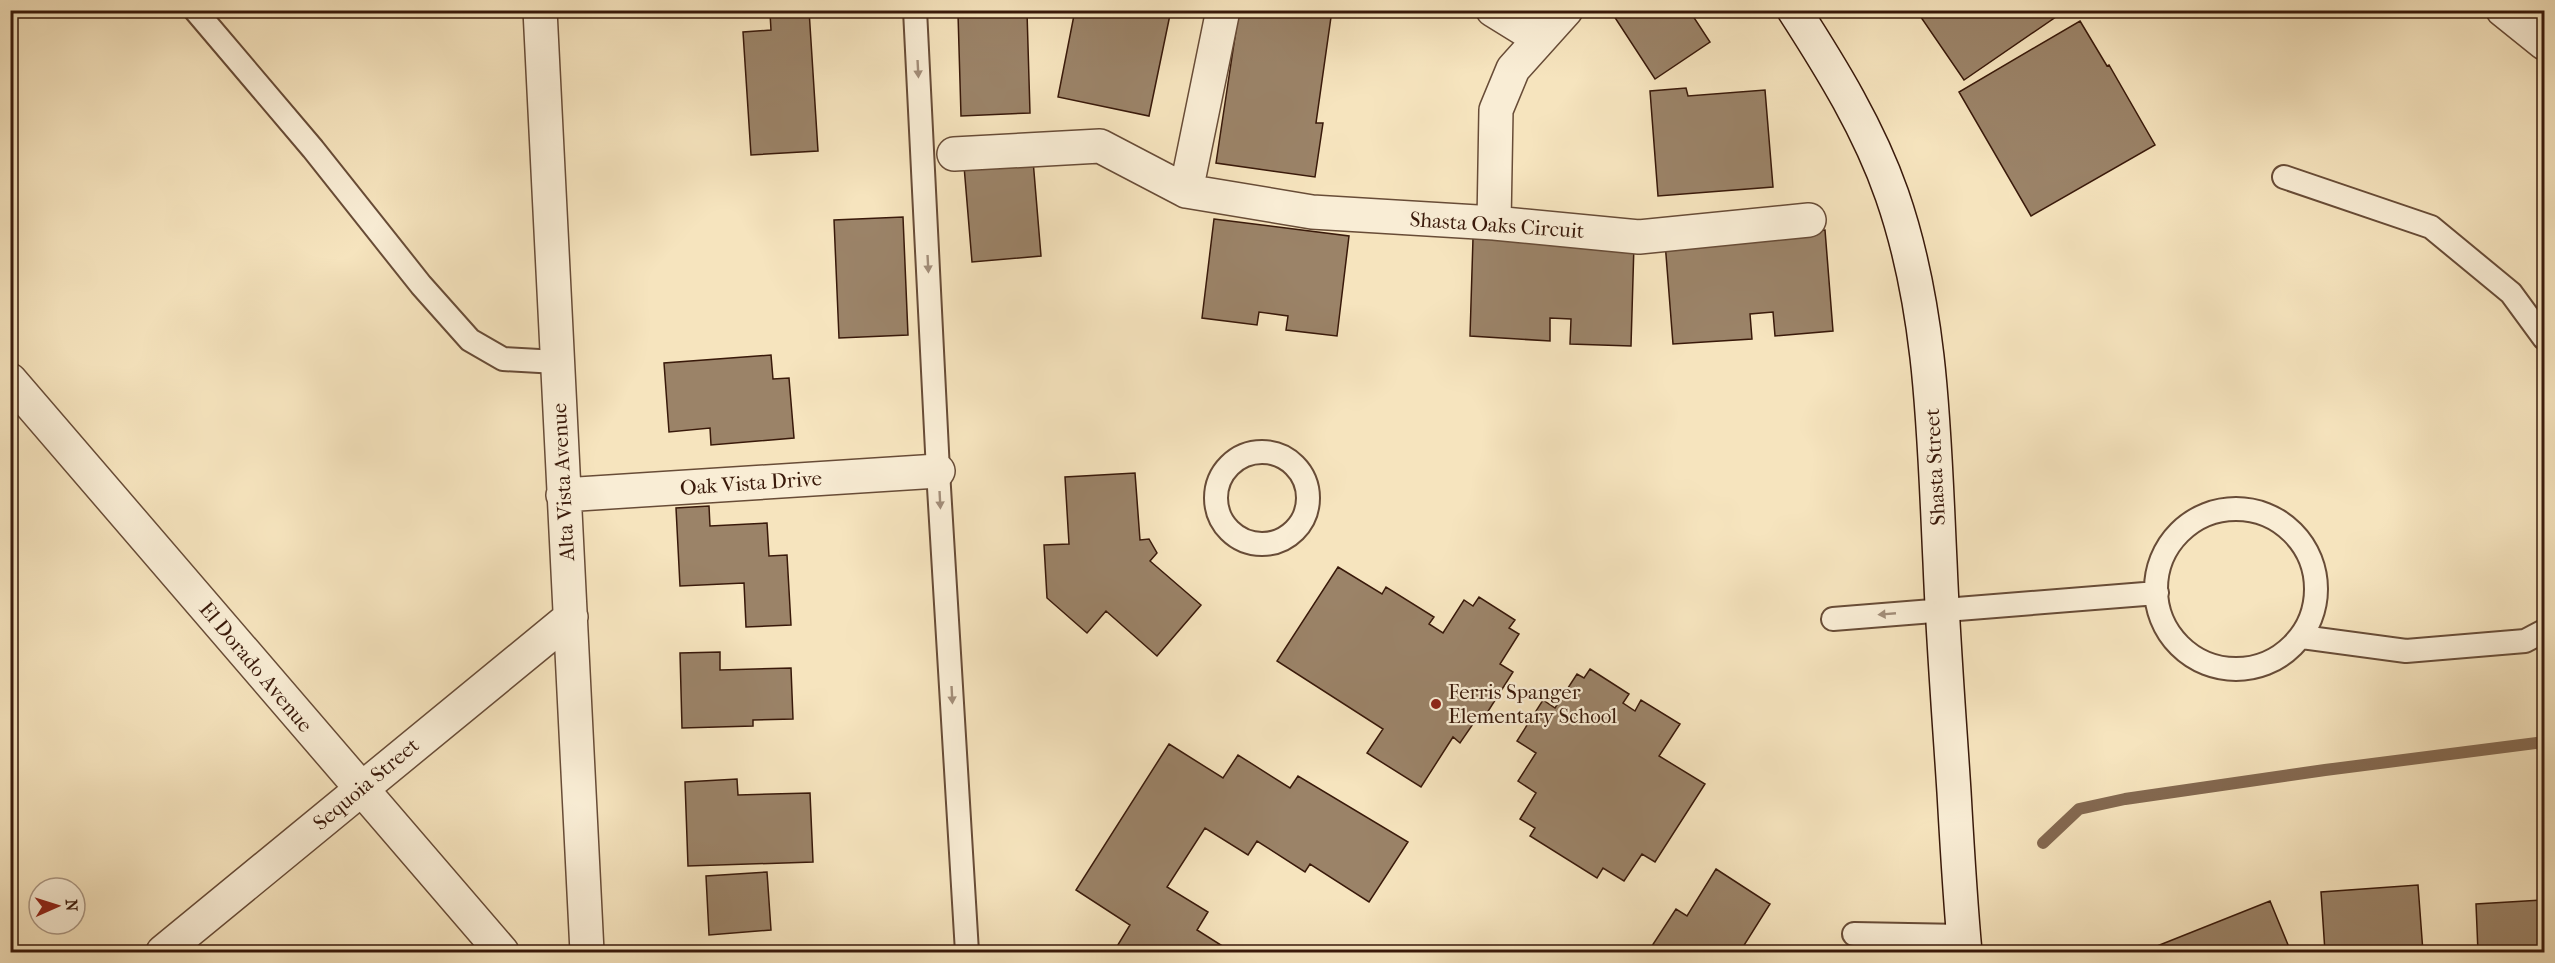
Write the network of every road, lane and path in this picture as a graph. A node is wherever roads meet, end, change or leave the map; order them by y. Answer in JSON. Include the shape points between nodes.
{"nodes":[{"id":1,"x":195,"y":10,"type":"edge"},
{"id":2,"x":540,"y":10,"type":"edge"},
{"id":3,"x":915,"y":10,"type":"edge"},
{"id":4,"x":1223,"y":10,"type":"edge"},
{"id":5,"x":1493,"y":10,"type":"edge"},
{"id":6,"x":1566,"y":10,"type":"edge"},
{"id":7,"x":1794,"y":10,"type":"edge"},
{"id":8,"x":2503,"y":10,"type":"edge"},
{"id":9,"x":1540,"y":39,"type":"junction"},
{"id":10,"x":2544,"y":43,"type":"edge"},
{"id":11,"x":954,"y":154,"type":"dead end"},
{"id":12,"x":2284,"y":177,"type":"dead end"},
{"id":13,"x":1186,"y":191,"type":"junction"},
{"id":14,"x":1809,"y":220,"type":"dead end"},
{"id":15,"x":1494,"y":223,"type":"junction"},
{"id":16,"x":2544,"y":338,"type":"edge"},
{"id":17,"x":557,"y":362,"type":"junction"},
{"id":18,"x":10,"y":380,"type":"edge"},
{"id":19,"x":938,"y":471,"type":"junction"},
{"id":20,"x":563,"y":495,"type":"junction"},
{"id":21,"x":1220,"y":520,"type":"joint"},
{"id":22,"x":2157,"y":593,"type":"junction"},
{"id":23,"x":1942,"y":609,"type":"junction"},
{"id":24,"x":571,"y":617,"type":"junction"},
{"id":25,"x":1833,"y":619,"type":"dead end"},
{"id":26,"x":2544,"y":631,"type":"edge"},
{"id":27,"x":2302,"y":637,"type":"junction"},
{"id":28,"x":360,"y":789,"type":"junction"},
{"id":29,"x":1854,"y":934,"type":"dead end"},
{"id":30,"x":1964,"y":944,"type":"edge"},
{"id":31,"x":163,"y":952,"type":"edge"},
{"id":32,"x":502,"y":952,"type":"edge"},
{"id":33,"x":587,"y":952,"type":"edge"},
{"id":34,"x":967,"y":952,"type":"edge"}],
"edges":[{"from":1,"to":17,"type":"lane","via":[[470,340],[503,359]]},
{"from":2,"to":17,"type":"street","name":"Alta Vista Avenue"},
{"from":3,"to":19,"type":"lane","one_way":true},
{"from":4,"to":13,"type":"street"},
{"from":5,"to":9,"type":"street"},
{"from":6,"to":9,"type":"street"},
{"from":7,"to":23,"type":"street","name":"Shasta Street","via":[[1832,68],[1866,132],[1892,194],[1910,256],[1932,398]]},
{"from":8,"to":10,"type":"street"},
{"from":9,"to":15,"type":"street","via":[[1513,69],[1496,110]]},
{"from":11,"to":13,"type":"street","name":"Shasta Oaks Circuit","via":[[1100,146]]},
{"from":12,"to":16,"type":"lane","via":[[2431,226],[2511,293]]},
{"from":13,"to":15,"type":"street","name":"Shasta Oaks Circuit","via":[[1312,212]]},
{"from":14,"to":15,"type":"street","name":"Shasta Oaks Circuit","via":[[1639,237]]},
{"from":17,"to":20,"type":"street","name":"Alta Vista Avenue"},
{"from":18,"to":28,"type":"street","name":"El Dorado Avenue"},
{"from":19,"to":20,"type":"street","name":"Oak Vista Drive"},
{"from":19,"to":34,"type":"lane","one_way":true},
{"from":20,"to":24,"type":"street","name":"Alta Vista Avenue"},
{"from":21,"to":21,"type":"lane","via":[[1232,534],[1248,543],[1266,545],[1284,539],[1298,527],[1306,512],[1308,493],[1303,475],[1291,461],[1275,453],[1257,451],[1239,456],[1217,484]]},
{"from":22,"to":23,"type":"lane"},
{"from":22,"to":27,"type":"lane","via":[[2167,632],[2184,651],[2207,665],[2233,670],[2259,667],[2283,656]]},
{"from":22,"to":27,"type":"lane","via":[[2163,555],[2177,534],[2198,518],[2223,509],[2251,510],[2283,524],[2297,536],[2312,560],[2317,586],[2313,614]]},
{"from":23,"to":25,"type":"lane","one_way":true},
{"from":23,"to":30,"type":"street","name":"Shasta Street"},
{"from":24,"to":28,"type":"street","name":"Sequoia Street"},
{"from":24,"to":33,"type":"street","name":"Alta Vista Avenue"},
{"from":26,"to":27,"type":"lane","via":[[2525,641],[2406,651]]},
{"from":28,"to":31,"type":"street","name":"Sequoia Street"},
{"from":28,"to":32,"type":"street","name":"El Dorado Avenue"},
{"from":29,"to":30,"type":"lane"}]}
